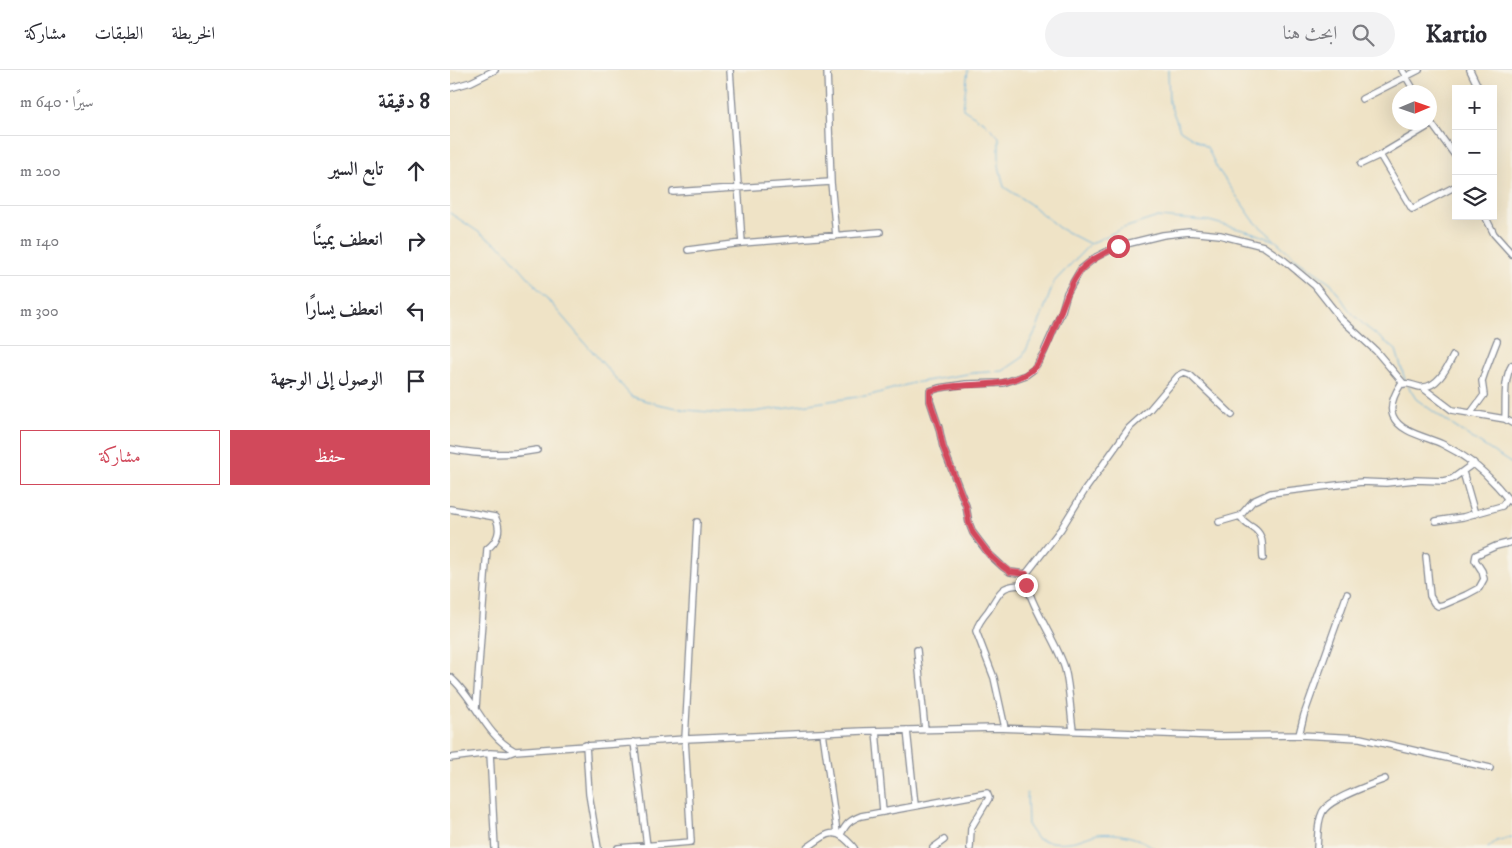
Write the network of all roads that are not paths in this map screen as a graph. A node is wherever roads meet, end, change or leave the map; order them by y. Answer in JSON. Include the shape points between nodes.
{"nodes":[{"id":1,"x":495,"y":70,"type":"edge"},
{"id":2,"x":730,"y":70,"type":"edge"},
{"id":3,"x":827,"y":70,"type":"edge"},
{"id":4,"x":1419,"y":70,"type":"edge"},
{"id":5,"x":1470,"y":70,"type":"edge"},
{"id":6,"x":1404,"y":73,"type":"edge"},
{"id":7,"x":1411,"y":85,"type":"edge"},
{"id":8,"x":1477,"y":85,"type":"edge"},
{"id":9,"x":450,"y":88,"type":"edge"},
{"id":10,"x":1362,"y":99,"type":"dead end"},
{"id":11,"x":1419,"y":130,"type":"edge"},
{"id":12,"x":1437,"y":130,"type":"edge"},
{"id":13,"x":1452,"y":151,"type":"edge"},
{"id":14,"x":1380,"y":155,"type":"junction"},
{"id":15,"x":1360,"y":164,"type":"dead end"},
{"id":16,"x":831,"y":182,"type":"junction"},
{"id":17,"x":738,"y":188,"type":"junction"},
{"id":18,"x":1452,"y":188,"type":"edge"},
{"id":19,"x":673,"y":192,"type":"dead end"},
{"id":20,"x":1487,"y":220,"type":"edge"},
{"id":21,"x":880,"y":232,"type":"dead end"},
{"id":22,"x":836,"y":236,"type":"junction"},
{"id":23,"x":742,"y":243,"type":"junction"},
{"id":24,"x":688,"y":250,"type":"dead end"},
{"id":25,"x":1512,"y":254,"type":"edge"},
{"id":26,"x":1497,"y":341,"type":"dead end"},
{"id":27,"x":1453,"y":356,"type":"dead end"},
{"id":28,"x":1512,"y":365,"type":"edge"},
{"id":29,"x":1402,"y":384,"type":"junction"},
{"id":30,"x":1423,"y":388,"type":"junction"},
{"id":31,"x":1470,"y":414,"type":"junction"},
{"id":32,"x":1232,"y":415,"type":"dead end"},
{"id":33,"x":1504,"y":419,"type":"junction"},
{"id":34,"x":1512,"y":423,"type":"edge"},
{"id":35,"x":450,"y":449,"type":"edge"},
{"id":36,"x":537,"y":450,"type":"dead end"},
{"id":37,"x":1474,"y":463,"type":"junction"},
{"id":38,"x":1463,"y":472,"type":"junction"},
{"id":39,"x":1510,"y":501,"type":"edge"},
{"id":40,"x":450,"y":511,"type":"edge"},
{"id":41,"x":1475,"y":514,"type":"junction"},
{"id":42,"x":1240,"y":516,"type":"junction"},
{"id":43,"x":1436,"y":521,"type":"dead end"},
{"id":44,"x":697,"y":522,"type":"dead end"},
{"id":45,"x":1219,"y":522,"type":"dead end"},
{"id":46,"x":1512,"y":542,"type":"edge"},
{"id":47,"x":1426,"y":556,"type":"dead end"},
{"id":48,"x":1263,"y":558,"type":"dead end"},
{"id":49,"x":1026,"y":574,"type":"junction"},
{"id":50,"x":1026,"y":585,"type":"junction"},
{"id":51,"x":1347,"y":594,"type":"dead end"},
{"id":52,"x":917,"y":650,"type":"dead end"},
{"id":53,"x":450,"y":677,"type":"edge"},
{"id":54,"x":476,"y":708,"type":"junction"},
{"id":55,"x":1005,"y":728,"type":"junction"},
{"id":56,"x":908,"y":730,"type":"junction"},
{"id":57,"x":924,"y":730,"type":"junction"},
{"id":58,"x":1073,"y":730,"type":"junction"},
{"id":59,"x":876,"y":731,"type":"junction"},
{"id":60,"x":823,"y":733,"type":"junction"},
{"id":61,"x":1299,"y":735,"type":"junction"},
{"id":62,"x":685,"y":739,"type":"junction"},
{"id":63,"x":634,"y":742,"type":"junction"},
{"id":64,"x":586,"y":746,"type":"junction"},
{"id":65,"x":514,"y":751,"type":"junction"},
{"id":66,"x":490,"y":753,"type":"junction"},
{"id":67,"x":450,"y":758,"type":"edge"},
{"id":68,"x":1490,"y":768,"type":"dead end"},
{"id":69,"x":1385,"y":779,"type":"dead end"},
{"id":70,"x":915,"y":805,"type":"junction"},
{"id":71,"x":884,"y":811,"type":"junction"},
{"id":72,"x":839,"y":834,"type":"junction"},
{"id":73,"x":944,"y":840,"type":"dead end"},
{"id":74,"x":646,"y":846,"type":"junction"},
{"id":75,"x":495,"y":848,"type":"edge"},
{"id":76,"x":598,"y":848,"type":"edge"},
{"id":77,"x":618,"y":848,"type":"edge"},
{"id":78,"x":807,"y":848,"type":"edge"},
{"id":79,"x":854,"y":848,"type":"edge"},
{"id":80,"x":933,"y":848,"type":"edge"},
{"id":81,"x":970,"y":848,"type":"edge"},
{"id":82,"x":1317,"y":848,"type":"edge"}],
"edges":[{"from":1,"to":9,"type":"street"},
{"from":2,"to":17,"type":"street"},
{"from":3,"to":16,"type":"street"},
{"from":4,"to":6,"type":"street"},
{"from":5,"to":8,"type":"street"},
{"from":6,"to":7,"type":"street"},
{"from":6,"to":10,"type":"street"},
{"from":11,"to":14,"type":"street"},
{"from":12,"to":13,"type":"street"},
{"from":14,"to":15,"type":"street"},
{"from":14,"to":18,"type":"street","via":[[1412,209]]},
{"from":16,"to":17,"type":"street"},
{"from":16,"to":22,"type":"street"},
{"from":17,"to":19,"type":"street"},
{"from":17,"to":23,"type":"street"},
{"from":20,"to":25,"type":"street","via":[[1494,234]]},
{"from":21,"to":22,"type":"street"},
{"from":22,"to":23,"type":"street"},
{"from":23,"to":24,"type":"street"},
{"from":26,"to":31,"type":"street","via":[[1482,381],[1484,395]]},
{"from":27,"to":30,"type":"street","via":[[1440,377]]},
{"from":28,"to":33,"type":"street","via":[[1508,370]]},
{"from":29,"to":30,"type":"street"},
{"from":29,"to":37,"type":"street","via":[[1394,396],[1392,408],[1401,426],[1444,444]]},
{"from":29,"to":49,"type":"street","via":[[1315,286],[1263,246],[1189,232],[1118,246],[1096,257],[1073,280],[1034,370],[1003,383],[966,384],[930,391],[943,447],[973,533],[1003,567],[1010,572]]},
{"from":30,"to":31,"type":"street","via":[[1452,410]]},
{"from":31,"to":33,"type":"street"},
{"from":32,"to":49,"type":"street","via":[[1190,375],[1178,376],[1129,428],[1061,529]]},
{"from":33,"to":34,"type":"street"},
{"from":35,"to":36,"type":"street","via":[[477,454]]},
{"from":37,"to":38,"type":"street"},
{"from":37,"to":39,"type":"street"},
{"from":38,"to":41,"type":"street"},
{"from":38,"to":42,"type":"street","via":[[1443,481],[1362,482],[1274,492],[1253,501]]},
{"from":39,"to":41,"type":"street"},
{"from":40,"to":54,"type":"street","via":[[495,517],[499,524],[494,544],[486,549]]},
{"from":41,"to":43,"type":"street"},
{"from":42,"to":45,"type":"street"},
{"from":42,"to":48,"type":"street","via":[[1261,538]]},
{"from":44,"to":62,"type":"street"},
{"from":46,"to":47,"type":"street","via":[[1476,555],[1475,560],[1484,579],[1479,588],[1438,606],[1430,596]]},
{"from":49,"to":50,"type":"street"},
{"from":50,"to":55,"type":"street","via":[[1015,584],[997,594],[976,631],[994,678]]},
{"from":50,"to":58,"type":"street","via":[[1065,669]]},
{"from":51,"to":61,"type":"street"},
{"from":52,"to":57,"type":"street"},
{"from":53,"to":54,"type":"street","via":[[460,685]]},
{"from":54,"to":65,"type":"street","via":[[504,745]]},
{"from":55,"to":57,"type":"street"},
{"from":55,"to":58,"type":"street"},
{"from":56,"to":57,"type":"street"},
{"from":56,"to":59,"type":"street"},
{"from":56,"to":70,"type":"street"},
{"from":58,"to":61,"type":"street","via":[[1220,736]]},
{"from":59,"to":60,"type":"street"},
{"from":59,"to":71,"type":"street"},
{"from":60,"to":62,"type":"street"},
{"from":60,"to":72,"type":"street"},
{"from":61,"to":68,"type":"street","via":[[1360,738]]},
{"from":62,"to":63,"type":"street"},
{"from":62,"to":74,"type":"street","via":[[691,842]]},
{"from":63,"to":64,"type":"street"},
{"from":63,"to":74,"type":"street"},
{"from":64,"to":65,"type":"street"},
{"from":64,"to":76,"type":"street","via":[[589,794]]},
{"from":65,"to":66,"type":"street"},
{"from":66,"to":67,"type":"street"},
{"from":66,"to":75,"type":"street"},
{"from":69,"to":82,"type":"street","via":[[1325,807],[1320,816]]},
{"from":70,"to":71,"type":"street"},
{"from":70,"to":81,"type":"street","via":[[987,793],[989,798],[971,828]]},
{"from":71,"to":72,"type":"street","via":[[851,820]]},
{"from":72,"to":78,"type":"street","via":[[828,834]]},
{"from":72,"to":79,"type":"street"},
{"from":73,"to":80,"type":"street"},
{"from":74,"to":77,"type":"street"}]}
